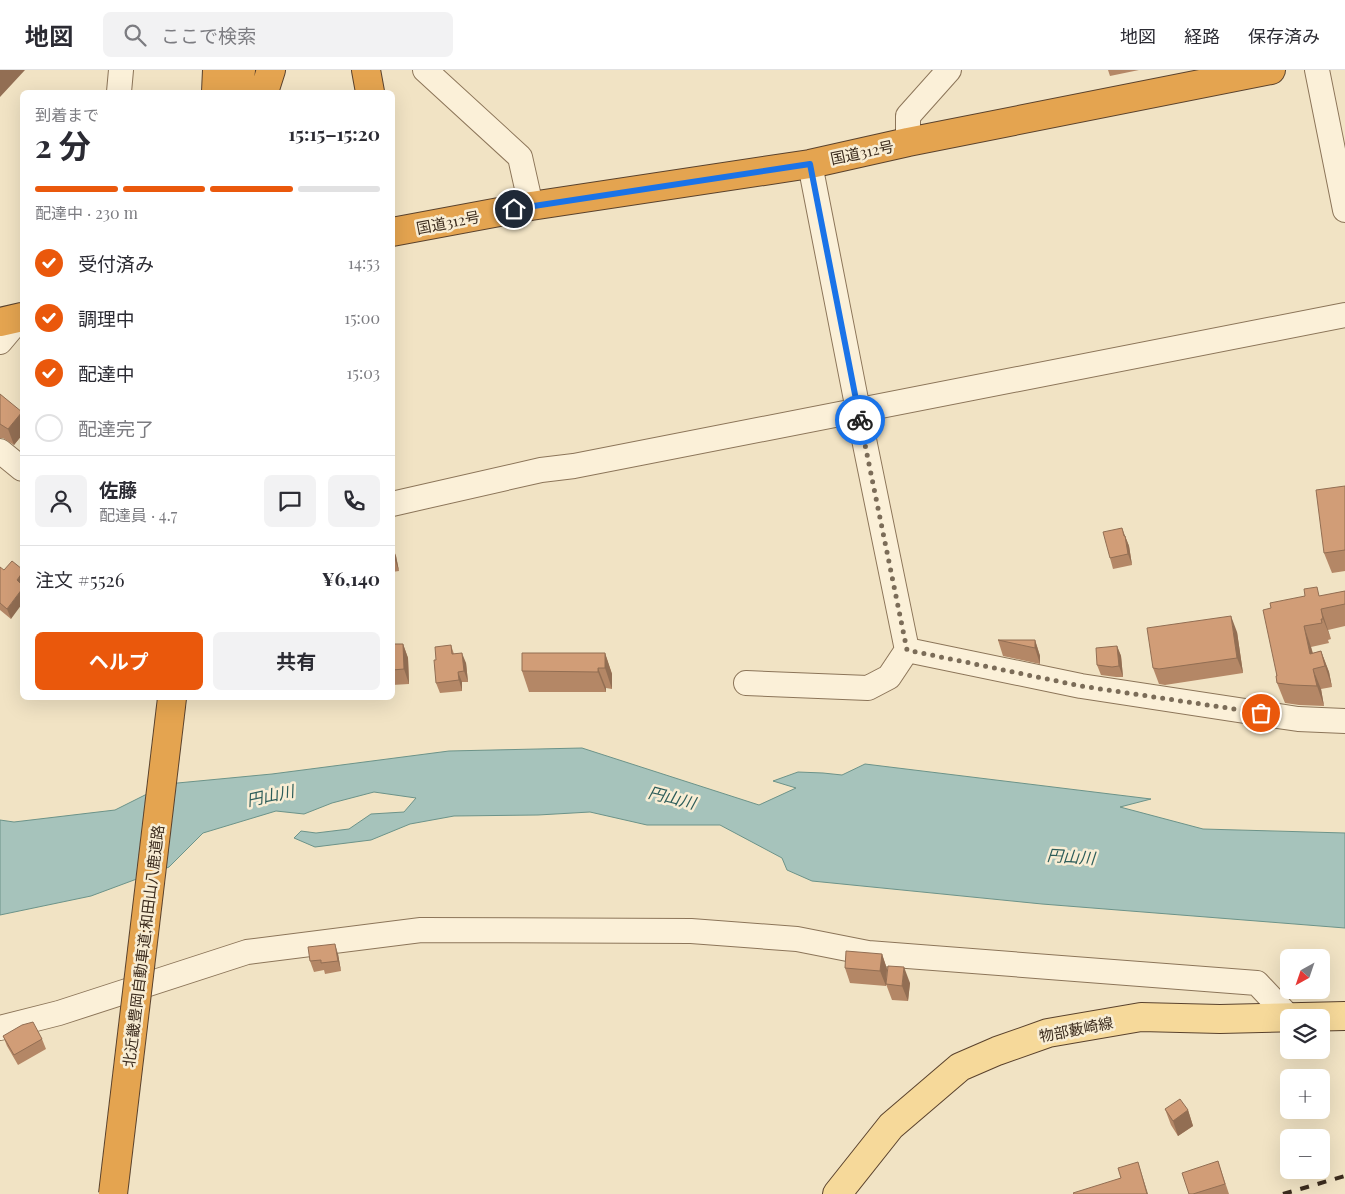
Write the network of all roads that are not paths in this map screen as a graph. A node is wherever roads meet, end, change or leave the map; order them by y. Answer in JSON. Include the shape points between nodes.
{"nodes":[{"id":1,"x":121,"y":70,"type":"edge"},
{"id":2,"x":217,"y":70,"type":"edge"},
{"id":3,"x":241,"y":70,"type":"edge"},
{"id":4,"x":271,"y":70,"type":"edge"},
{"id":5,"x":350,"y":70,"type":"edge"},
{"id":6,"x":366,"y":70,"type":"edge"},
{"id":7,"x":425,"y":70,"type":"edge"},
{"id":8,"x":949,"y":70,"type":"edge"},
{"id":9,"x":1270,"y":70,"type":"edge"},
{"id":10,"x":1317,"y":70,"type":"edge"},
{"id":11,"x":1206,"y":76,"type":"edge"},
{"id":12,"x":119,"y":90,"type":"edge"},
{"id":13,"x":216,"y":90,"type":"edge"},
{"id":14,"x":238,"y":90,"type":"edge"},
{"id":15,"x":265,"y":90,"type":"edge"},
{"id":16,"x":353,"y":90,"type":"edge"},
{"id":17,"x":370,"y":90,"type":"edge"},
{"id":18,"x":908,"y":142,"type":"junction"},
{"id":19,"x":810,"y":164,"type":"junction"},
{"id":20,"x":531,"y":206,"type":"junction"},
{"id":21,"x":1345,"y":210,"type":"edge"},
{"id":22,"x":395,"y":231,"type":"edge"},
{"id":23,"x":1345,"y":315,"type":"edge"},
{"id":24,"x":14,"y":319,"type":"edge"},
{"id":25,"x":0,"y":342,"type":"edge"},
{"id":26,"x":858,"y":410,"type":"junction"},
{"id":27,"x":0,"y":450,"type":"edge"},
{"id":28,"x":20,"y":467,"type":"edge"},
{"id":29,"x":395,"y":503,"type":"edge"},
{"id":30,"x":907,"y":650,"type":"junction"},
{"id":31,"x":746,"y":683,"type":"dead end"},
{"id":32,"x":172,"y":700,"type":"edge"},
{"id":33,"x":1345,"y":721,"type":"edge"},
{"id":34,"x":1281,"y":1009,"type":"edge"},
{"id":35,"x":1330,"y":1016,"type":"edge"},
{"id":36,"x":1345,"y":1016,"type":"edge"},
{"id":37,"x":1280,"y":1017,"type":"edge"},
{"id":38,"x":0,"y":1028,"type":"edge"},
{"id":39,"x":113,"y":1194,"type":"edge"},
{"id":40,"x":837,"y":1194,"type":"edge"}],
"edges":[{"from":1,"to":12,"type":"street"},
{"from":2,"to":13,"type":"highway"},
{"from":3,"to":14,"type":"highway"},
{"from":4,"to":15,"type":"highway"},
{"from":5,"to":16,"type":"highway"},
{"from":6,"to":17,"type":"highway"},
{"from":7,"to":20,"type":"street","via":[[520,157]]},
{"from":8,"to":18,"type":"street","via":[[908,116]]},
{"from":9,"to":11,"type":"highway","name":"国道312号"},
{"from":10,"to":21,"type":"street"},
{"from":11,"to":18,"type":"highway","name":"国道312号"},
{"from":18,"to":19,"type":"highway","name":"国道312号"},
{"from":19,"to":20,"type":"highway","name":"国道312号"},
{"from":19,"to":26,"type":"street"},
{"from":20,"to":22,"type":"highway","name":"国道312号"},
{"from":23,"to":26,"type":"street"},
{"from":24,"to":25,"type":"street"},
{"from":26,"to":29,"type":"street","via":[[541,470]]},
{"from":26,"to":30,"type":"street"},
{"from":27,"to":28,"type":"street"},
{"from":30,"to":31,"type":"street","via":[[889,677],[868,688]]},
{"from":30,"to":33,"type":"street","via":[[1081,686],[1298,719]]},
{"from":32,"to":39,"type":"highway","name":"北近畿豊岡自動車道;和田山八鹿道路","bridge":true},
{"from":34,"to":38,"type":"street","via":[[1257,983],[868,953],[797,939],[691,931],[421,930],[247,952],[58,1013]]},
{"from":35,"to":36,"type":"main road","name":"物部藪崎線"},
{"from":37,"to":40,"type":"main road","name":"物部藪崎線","via":[[1142,1017],[1048,1033],[997,1051],[960,1067],[891,1126]]}]}
